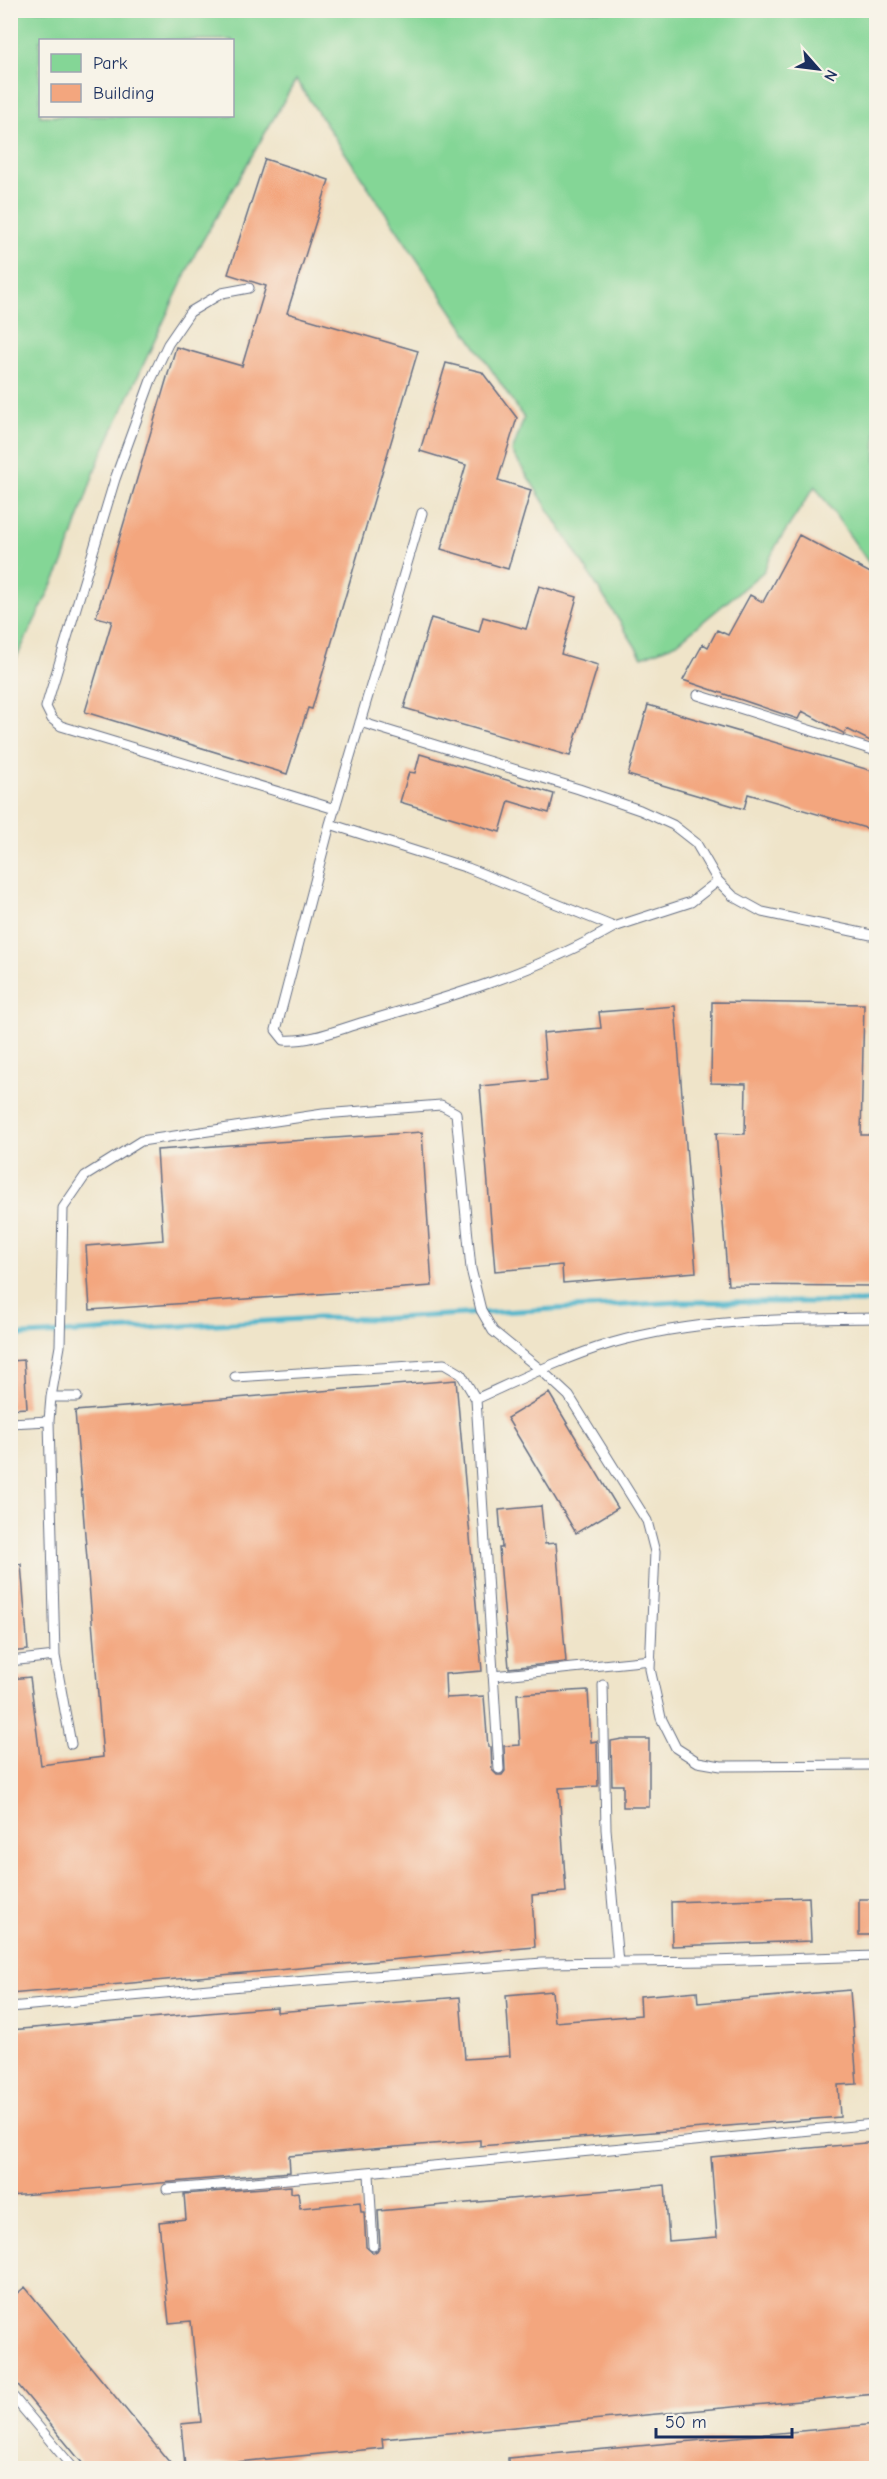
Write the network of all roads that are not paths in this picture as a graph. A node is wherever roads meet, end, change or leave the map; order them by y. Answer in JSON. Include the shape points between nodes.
{"nodes":[{"id":1,"x":249,"y":288,"type":"dead end"},
{"id":2,"x":422,"y":513,"type":"dead end"},
{"id":3,"x":698,"y":695,"type":"dead end"},
{"id":4,"x":360,"y":722,"type":"junction"},
{"id":5,"x":876,"y":751,"type":"edge"},
{"id":6,"x":335,"y":809,"type":"junction"},
{"id":7,"x":330,"y":824,"type":"junction"},
{"id":8,"x":718,"y":881,"type":"junction"},
{"id":9,"x":614,"y":927,"type":"junction"},
{"id":10,"x":876,"y":936,"type":"edge"},
{"id":11,"x":876,"y":1318,"type":"edge"},
{"id":12,"x":541,"y":1370,"type":"junction"},
{"id":13,"x":235,"y":1377,"type":"dead end"},
{"id":14,"x":51,"y":1397,"type":"junction"},
{"id":15,"x":77,"y":1397,"type":"dead end"},
{"id":16,"x":476,"y":1399,"type":"junction"},
{"id":17,"x":49,"y":1421,"type":"junction"},
{"id":18,"x":10,"y":1423,"type":"edge"},
{"id":19,"x":55,"y":1656,"type":"junction"},
{"id":20,"x":651,"y":1660,"type":"junction"},
{"id":21,"x":10,"y":1661,"type":"edge"},
{"id":22,"x":493,"y":1676,"type":"junction"},
{"id":23,"x":603,"y":1686,"type":"dead end"},
{"id":24,"x":71,"y":1744,"type":"dead end"},
{"id":25,"x":876,"y":1765,"type":"edge"},
{"id":26,"x":499,"y":1769,"type":"dead end"},
{"id":27,"x":876,"y":1956,"type":"edge"},
{"id":28,"x":618,"y":1962,"type":"junction"},
{"id":29,"x":10,"y":2007,"type":"edge"},
{"id":30,"x":876,"y":2124,"type":"edge"},
{"id":31,"x":369,"y":2174,"type":"junction"},
{"id":32,"x":167,"y":2189,"type":"dead end"},
{"id":33,"x":373,"y":2246,"type":"dead end"},
{"id":34,"x":10,"y":2394,"type":"edge"},
{"id":35,"x":73,"y":2469,"type":"edge"}],
"edges":[{"from":1,"to":6,"type":"lane","via":[[222,293],[190,312],[168,344],[115,479],[46,707],[61,726]]},
{"from":2,"to":4,"type":"lane"},
{"from":3,"to":5,"type":"lane"},
{"from":4,"to":6,"type":"lane"},
{"from":4,"to":8,"type":"lane","via":[[640,810],[673,825],[696,843]]},
{"from":6,"to":7,"type":"lane"},
{"from":7,"to":9,"type":"lane","via":[[468,868]]},
{"from":7,"to":9,"type":"lane","via":[[276,1030],[284,1040],[306,1039],[511,976]]},
{"from":8,"to":9,"type":"lane","via":[[691,902]]},
{"from":8,"to":10,"type":"lane","via":[[733,896],[762,912]]},
{"from":11,"to":12,"type":"lane","via":[[754,1319],[682,1328],[612,1343]]},
{"from":12,"to":14,"type":"lane","via":[[493,1331],[481,1310],[471,1269],[456,1113],[441,1106],[323,1114],[141,1141],[85,1176],[63,1208],[60,1346]]},
{"from":12,"to":16,"type":"lane"},
{"from":12,"to":20,"type":"lane","via":[[569,1396],[647,1521],[655,1552]]},
{"from":13,"to":16,"type":"lane","via":[[444,1364],[461,1374]]},
{"from":14,"to":15,"type":"lane"},
{"from":14,"to":17,"type":"lane"},
{"from":16,"to":22,"type":"lane"},
{"from":17,"to":18,"type":"lane"},
{"from":17,"to":19,"type":"lane"},
{"from":19,"to":21,"type":"lane"},
{"from":19,"to":24,"type":"lane"},
{"from":20,"to":22,"type":"lane"},
{"from":20,"to":25,"type":"lane","via":[[662,1718],[675,1748],[698,1762],[721,1766]]},
{"from":22,"to":26,"type":"lane"},
{"from":23,"to":28,"type":"lane","via":[[606,1829]]},
{"from":27,"to":28,"type":"lane"},
{"from":28,"to":29,"type":"lane","via":[[542,1963]]},
{"from":30,"to":31,"type":"lane"},
{"from":31,"to":32,"type":"lane"},
{"from":31,"to":33,"type":"lane"},
{"from":34,"to":35,"type":"lane"}]}
